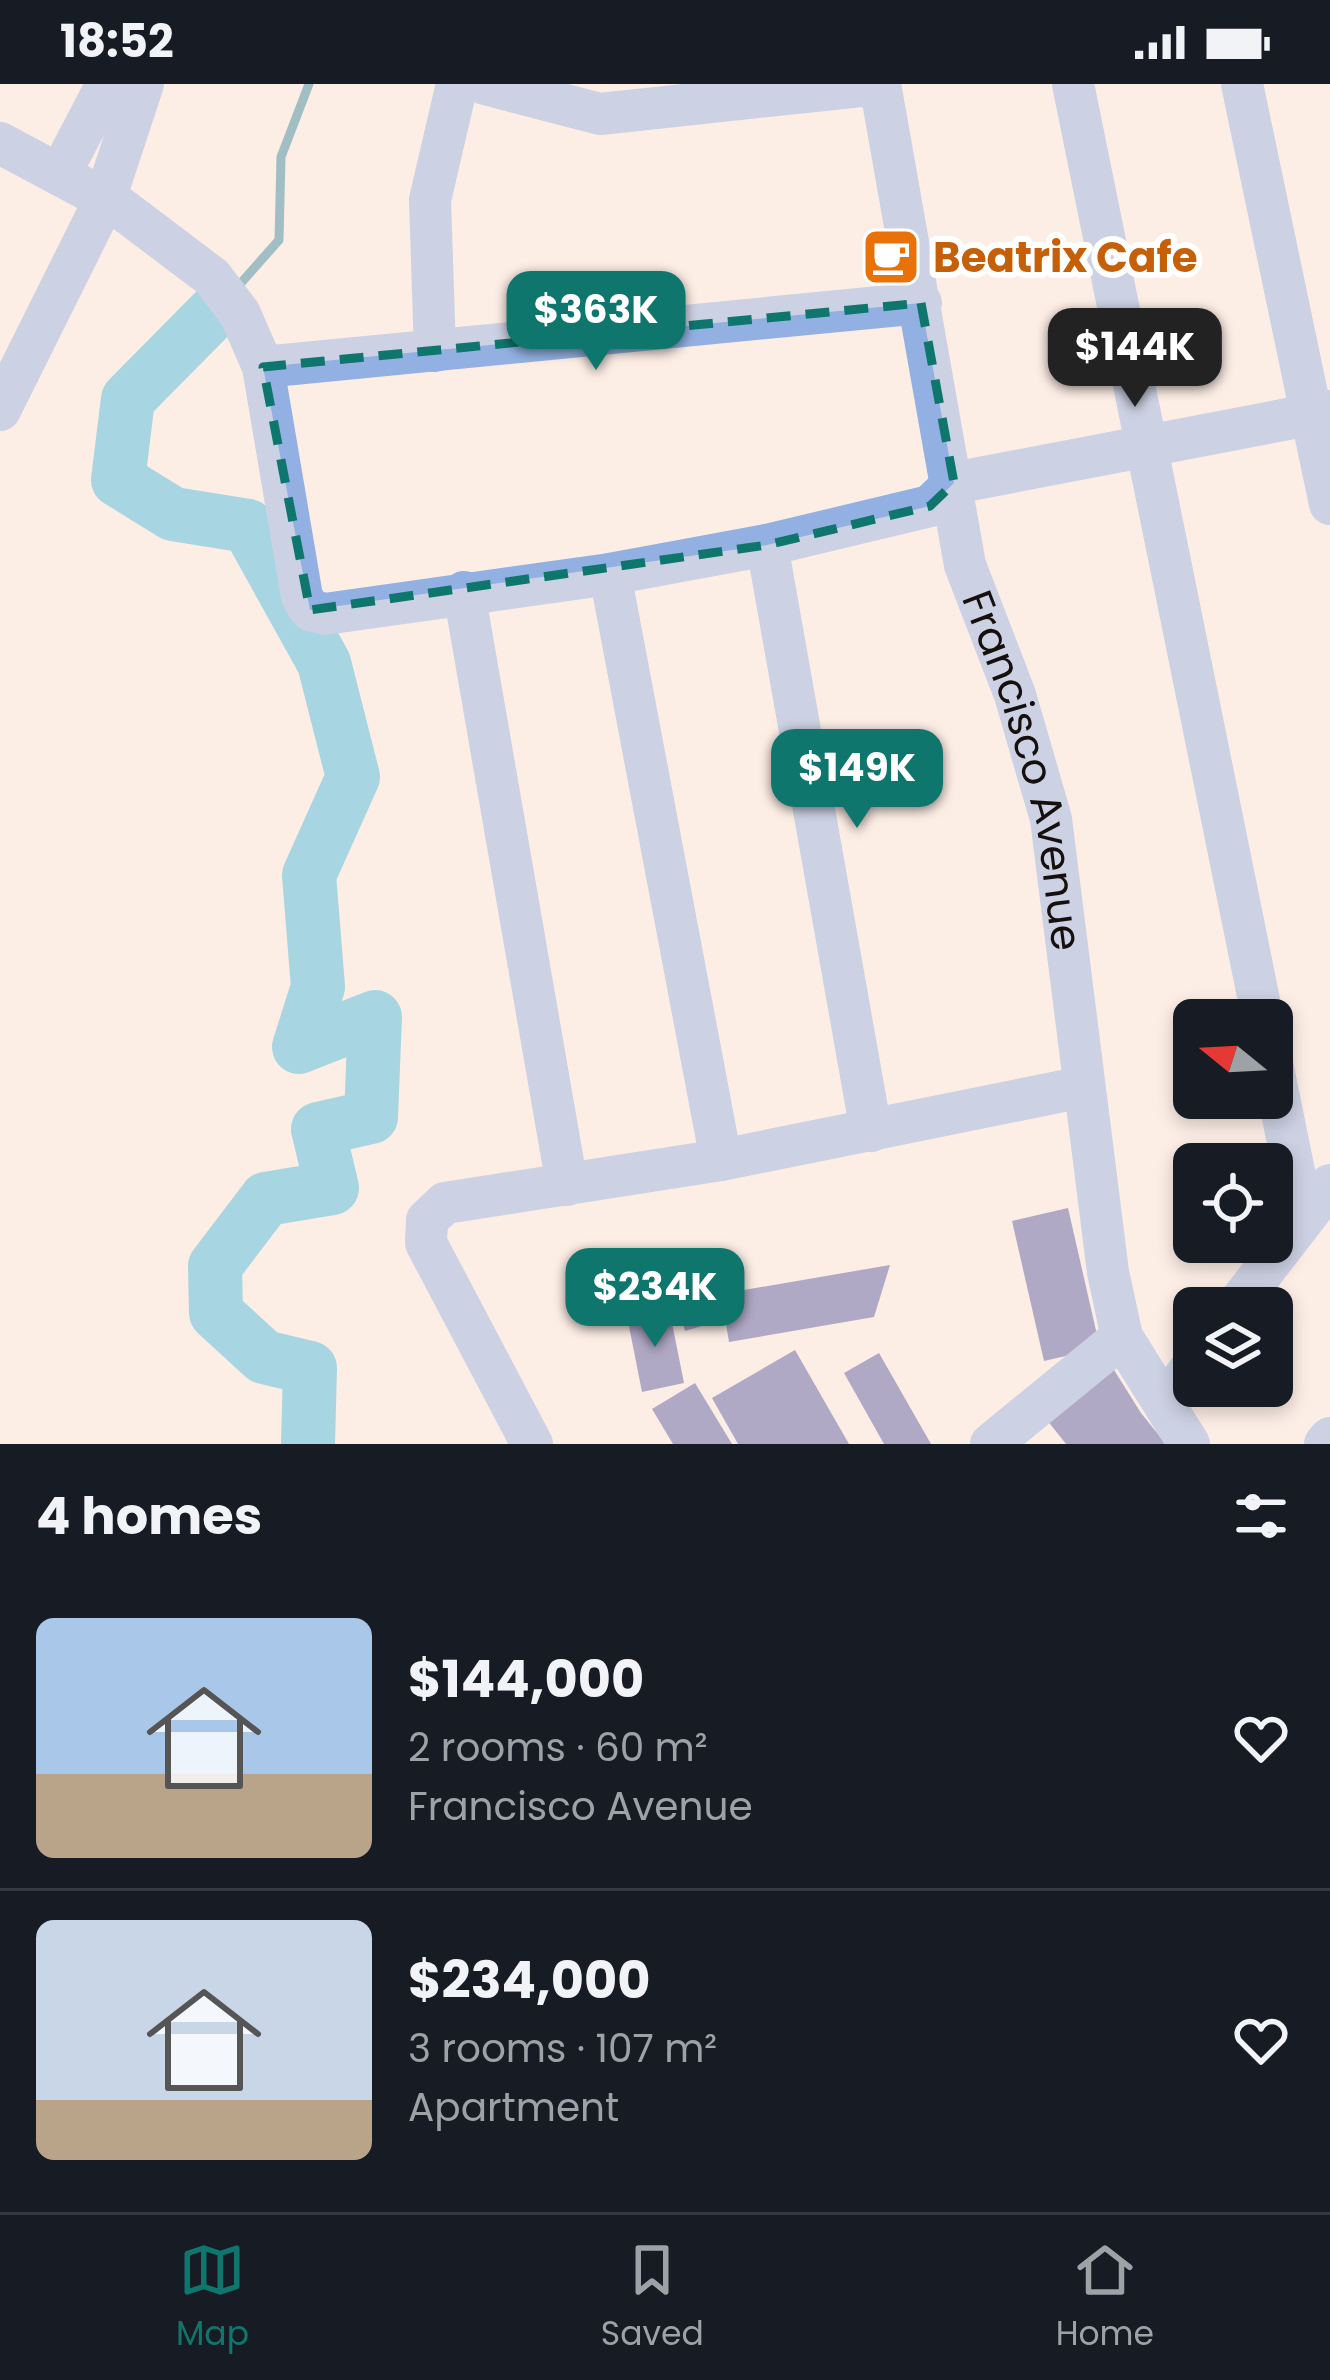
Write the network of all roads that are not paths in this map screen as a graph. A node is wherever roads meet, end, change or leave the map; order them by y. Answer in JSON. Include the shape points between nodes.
{"nodes":[{"id":1,"x":107,"y":84,"type":"edge"},
{"id":2,"x":143,"y":84,"type":"edge"},
{"id":3,"x":457,"y":84,"type":"edge"},
{"id":4,"x":485,"y":84,"type":"edge"},
{"id":5,"x":880,"y":84,"type":"edge"},
{"id":6,"x":1073,"y":84,"type":"edge"},
{"id":7,"x":1242,"y":84,"type":"edge"},
{"id":8,"x":0,"y":143,"type":"edge"},
{"id":9,"x":60,"y":174,"type":"junction"},
{"id":10,"x":105,"y":199,"type":"junction"},
{"id":11,"x":921,"y":303,"type":"junction"},
{"id":12,"x":435,"y":351,"type":"junction"},
{"id":13,"x":263,"y":367,"type":"junction"},
{"id":14,"x":0,"y":410,"type":"edge"},
{"id":15,"x":1320,"y":412,"type":"edge"},
{"id":16,"x":1147,"y":448,"type":"junction"},
{"id":17,"x":953,"y":483,"type":"junction"},
{"id":18,"x":1330,"y":504,"type":"edge"},
{"id":19,"x":767,"y":545,"type":"junction"},
{"id":20,"x":610,"y":574,"type":"junction"},
{"id":21,"x":464,"y":592,"type":"junction"},
{"id":22,"x":1259,"y":999,"type":"edge"},
{"id":23,"x":1083,"y":1087,"type":"junction"},
{"id":24,"x":1290,"y":1119,"type":"edge"},
{"id":25,"x":871,"y":1131,"type":"junction"},
{"id":26,"x":721,"y":1160,"type":"junction"},
{"id":27,"x":567,"y":1185,"type":"junction"},
{"id":28,"x":1317,"y":1200,"type":"edge"},
{"id":29,"x":1251,"y":1287,"type":"edge"},
{"id":30,"x":1122,"y":1337,"type":"junction"},
{"id":31,"x":1173,"y":1392,"type":"edge"},
{"id":32,"x":1165,"y":1403,"type":"junction"},
{"id":33,"x":532,"y":1444,"type":"edge"},
{"id":34,"x":992,"y":1444,"type":"edge"},
{"id":35,"x":1189,"y":1444,"type":"edge"}],
"edges":[{"from":1,"to":9,"type":"street"},
{"from":2,"to":10,"type":"street"},
{"from":3,"to":12,"type":"street","via":[[430,200]]},
{"from":4,"to":5,"type":"street","via":[[601,114]]},
{"from":5,"to":11,"type":"street","name":"Francisco Avenue"},
{"from":6,"to":16,"type":"street"},
{"from":7,"to":15,"type":"street"},
{"from":8,"to":9,"type":"street"},
{"from":9,"to":10,"type":"street"},
{"from":10,"to":13,"type":"street","via":[[212,277],[240,314]]},
{"from":10,"to":14,"type":"street"},
{"from":11,"to":12,"type":"street"},
{"from":11,"to":17,"type":"street","name":"Francisco Avenue"},
{"from":12,"to":13,"type":"street"},
{"from":13,"to":21,"type":"street","via":[[310,610]]},
{"from":15,"to":16,"type":"street"},
{"from":15,"to":18,"type":"street"},
{"from":16,"to":17,"type":"street"},
{"from":16,"to":22,"type":"street"},
{"from":17,"to":19,"type":"street","via":[[930,506]]},
{"from":17,"to":23,"type":"street","name":"Francisco Avenue","via":[[965,565],[1051,819]]},
{"from":19,"to":20,"type":"street"},
{"from":19,"to":25,"type":"street"},
{"from":20,"to":21,"type":"street"},
{"from":20,"to":26,"type":"street"},
{"from":21,"to":27,"type":"street"},
{"from":23,"to":25,"type":"street"},
{"from":23,"to":30,"type":"street","name":"Francisco Avenue"},
{"from":24,"to":28,"type":"street"},
{"from":25,"to":26,"type":"street"},
{"from":26,"to":27,"type":"street"},
{"from":27,"to":33,"type":"street","via":[[446,1203],[427,1220],[427,1243]]},
{"from":28,"to":29,"type":"street"},
{"from":30,"to":32,"type":"street","name":"Francisco Avenue"},
{"from":30,"to":34,"type":"street"},
{"from":31,"to":32,"type":"street"},
{"from":32,"to":35,"type":"street","name":"Francisco Avenue"}]}
